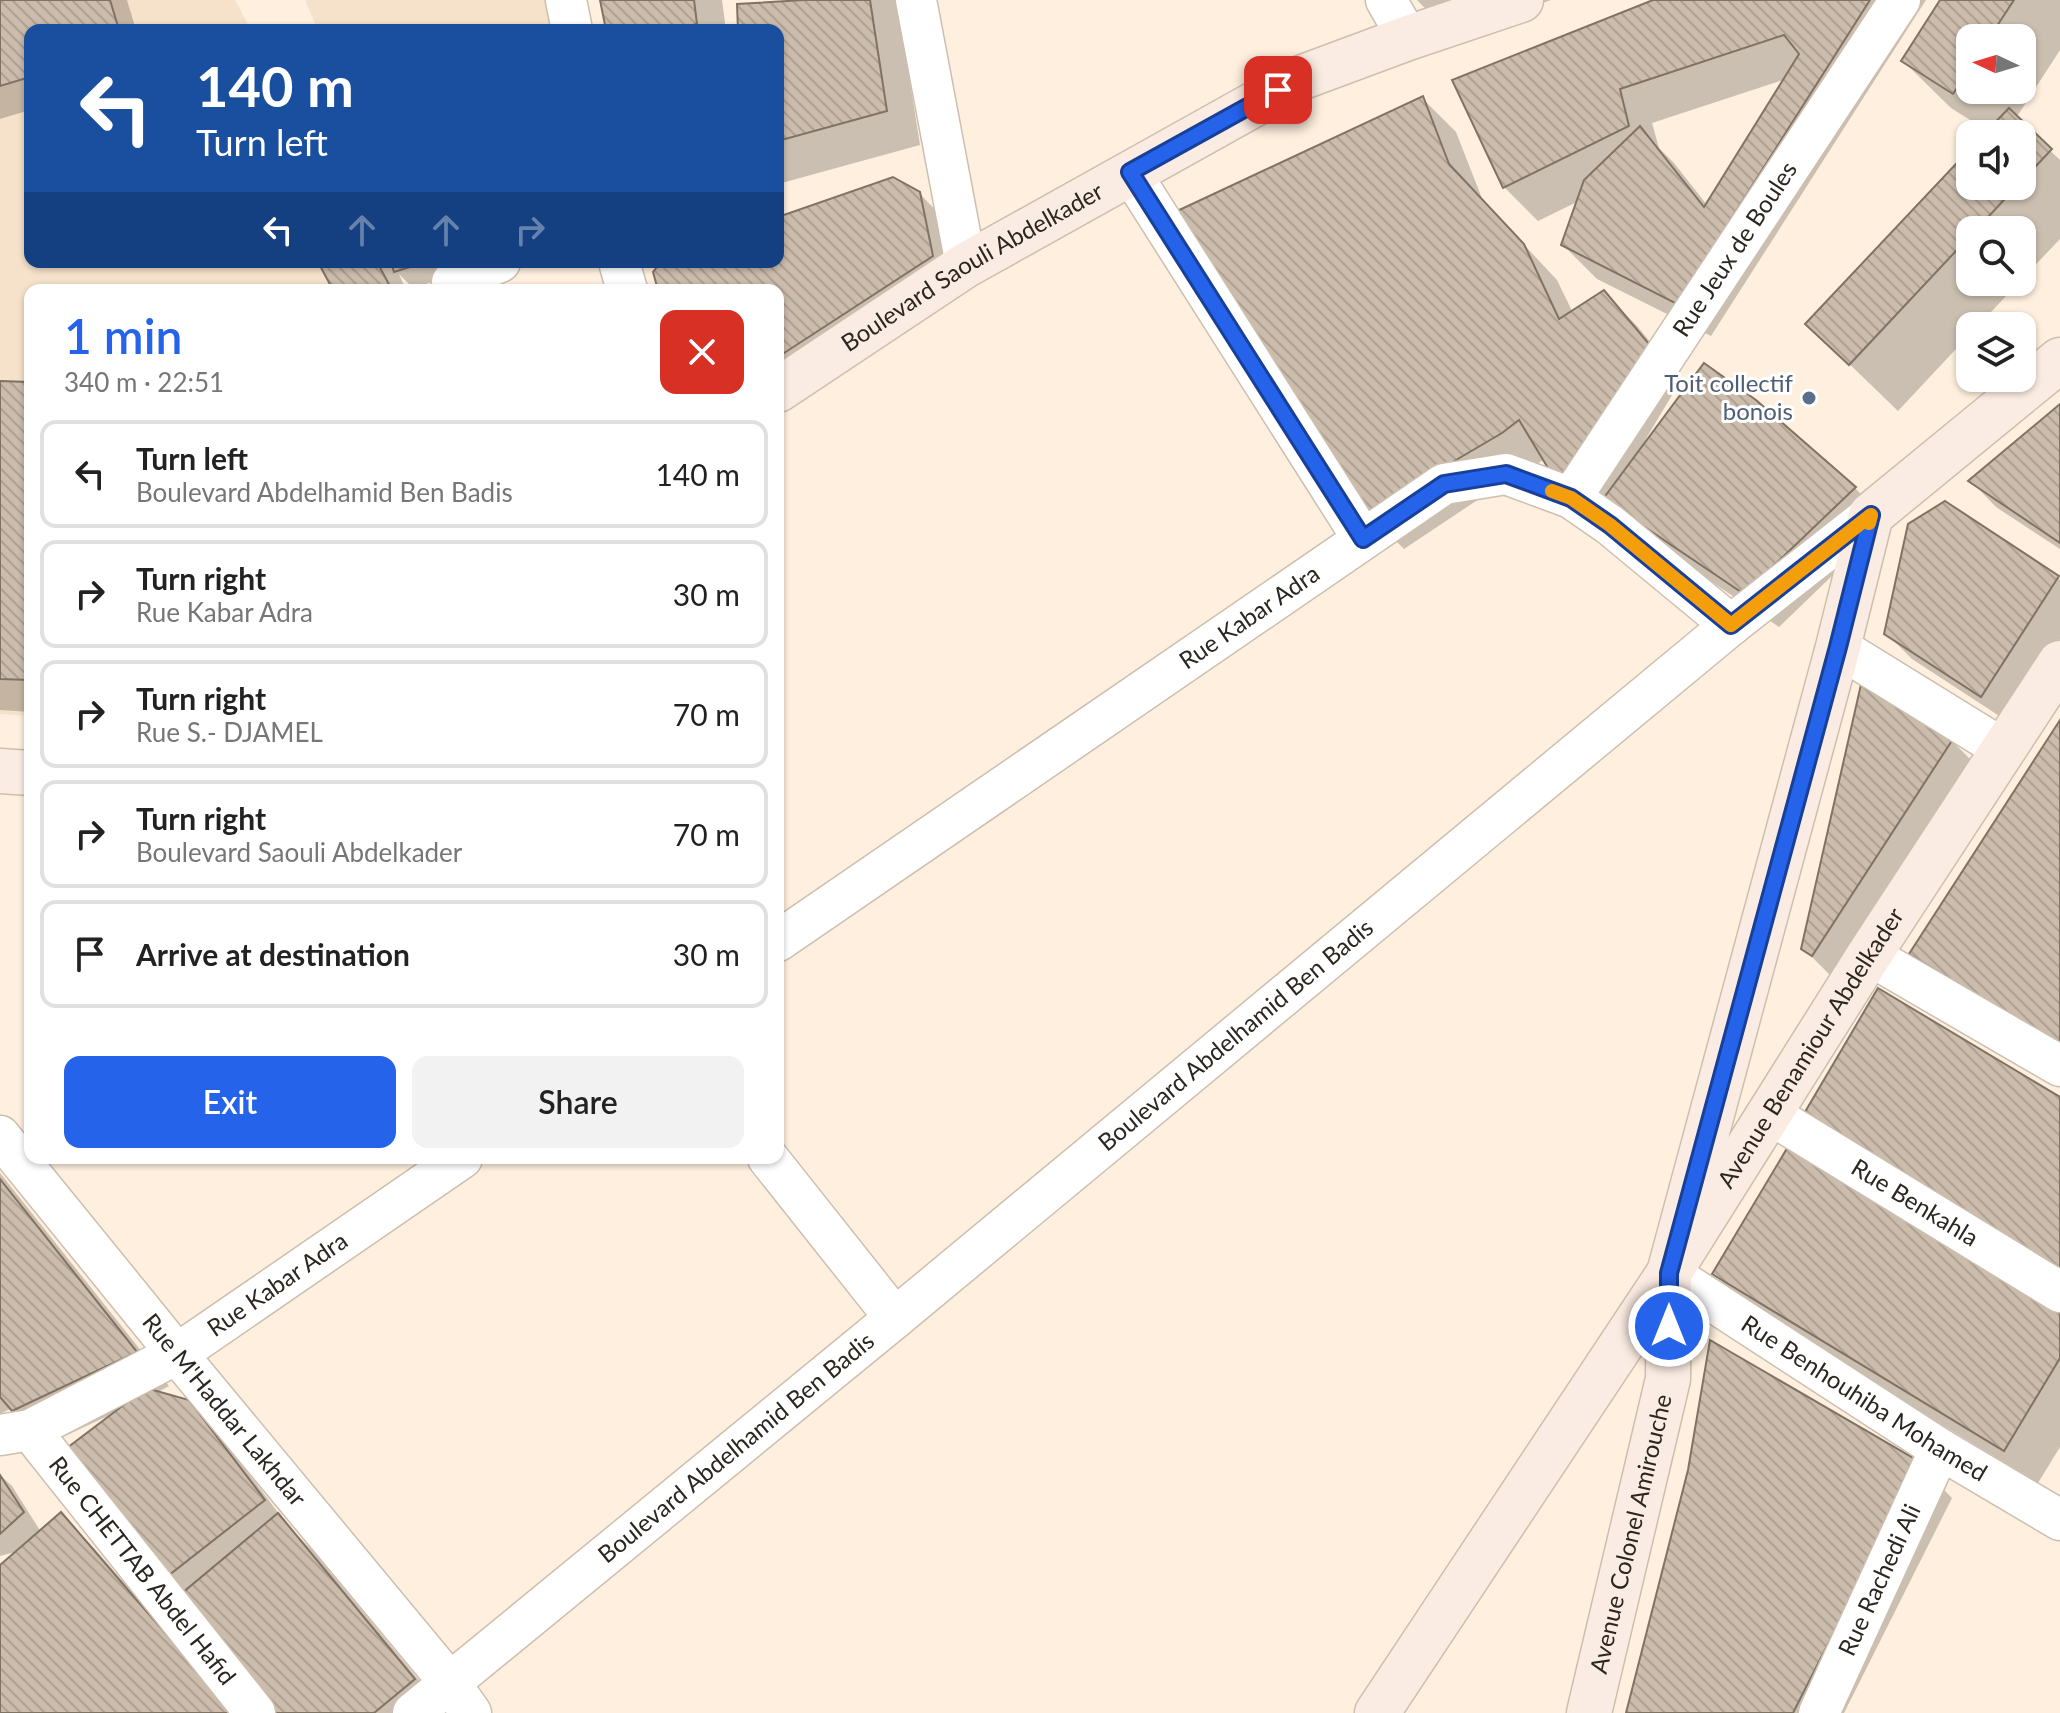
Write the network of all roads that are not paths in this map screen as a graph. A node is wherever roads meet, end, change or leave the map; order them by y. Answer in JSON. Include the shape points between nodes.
{"nodes":[{"id":1,"x":566,"y":0,"type":"edge"},
{"id":2,"x":916,"y":0,"type":"edge"},
{"id":3,"x":1386,"y":0,"type":"edge"},
{"id":4,"x":1521,"y":0,"type":"edge"},
{"id":5,"x":1900,"y":0,"type":"edge"},
{"id":6,"x":571,"y":24,"type":"edge"},
{"id":7,"x":1408,"y":38,"type":"junction"},
{"id":8,"x":1130,"y":172,"type":"junction"},
{"id":9,"x":966,"y":265,"type":"junction"},
{"id":10,"x":486,"y":268,"type":"edge"},
{"id":11,"x":452,"y":282,"type":"dead end"},
{"id":12,"x":2060,"y":360,"type":"edge"},
{"id":13,"x":784,"y":386,"type":"edge"},
{"id":14,"x":1571,"y":498,"type":"junction"},
{"id":15,"x":1871,"y":515,"type":"junction"},
{"id":16,"x":1363,"y":539,"type":"junction"},
{"id":17,"x":1731,"y":625,"type":"junction"},
{"id":18,"x":1838,"y":647,"type":"junction"},
{"id":19,"x":2060,"y":663,"type":"edge"},
{"id":20,"x":2003,"y":749,"type":"junction"},
{"id":21,"x":0,"y":771,"type":"edge"},
{"id":22,"x":24,"y":773,"type":"edge"},
{"id":23,"x":784,"y":937,"type":"edge"},
{"id":24,"x":1869,"y":955,"type":"junction"},
{"id":25,"x":2060,"y":1066,"type":"edge"},
{"id":26,"x":1768,"y":1113,"type":"junction"},
{"id":27,"x":0,"y":1136,"type":"edge"},
{"id":28,"x":453,"y":1164,"type":"edge"},
{"id":29,"x":773,"y":1164,"type":"edge"},
{"id":30,"x":1669,"y":1273,"type":"junction"},
{"id":31,"x":2060,"y":1292,"type":"edge"},
{"id":32,"x":895,"y":1318,"type":"junction"},
{"id":33,"x":177,"y":1354,"type":"junction"},
{"id":34,"x":15,"y":1433,"type":"edge"},
{"id":35,"x":1940,"y":1449,"type":"junction"},
{"id":36,"x":2060,"y":1520,"type":"edge"},
{"id":37,"x":460,"y":1698,"type":"edge"},
{"id":38,"x":255,"y":1713,"type":"edge"},
{"id":39,"x":413,"y":1713,"type":"edge"},
{"id":40,"x":1377,"y":1713,"type":"edge"},
{"id":41,"x":1589,"y":1713,"type":"edge"},
{"id":42,"x":1819,"y":1713,"type":"edge"}],
"edges":[{"from":1,"to":6,"type":"street"},
{"from":2,"to":9,"type":"street"},
{"from":3,"to":7,"type":"street"},
{"from":4,"to":7,"type":"main road","name":"Boulevard Saouli Abdelkader"},
{"from":5,"to":14,"type":"street","name":"Rue Jeux de Boules"},
{"from":7,"to":8,"type":"main road","name":"Boulevard Saouli Abdelkader","via":[[1303,77]]},
{"from":8,"to":9,"type":"main road","name":"Boulevard Saouli Abdelkader"},
{"from":8,"to":16,"type":"street"},
{"from":9,"to":13,"type":"main road","name":"Boulevard Saouli Abdelkader"},
{"from":10,"to":11,"type":"street"},
{"from":12,"to":15,"type":"main road","name":"Boulevard Abdelhamid Ben Badis"},
{"from":14,"to":16,"type":"street","name":"Rue Kabar Adra","via":[[1506,474],[1444,484]]},
{"from":14,"to":17,"type":"street","name":"Rue Kabar Adra"},
{"from":15,"to":17,"type":"street","name":"Boulevard Abdelhamid Ben Badis"},
{"from":15,"to":18,"type":"main road","name":"Avenue Colonel Amirouche"},
{"from":16,"to":23,"type":"street","name":"Rue Kabar Adra"},
{"from":17,"to":32,"type":"street","name":"Boulevard Abdelhamid Ben Badis"},
{"from":18,"to":20,"type":"street"},
{"from":18,"to":30,"type":"main road","name":"Avenue Colonel Amirouche"},
{"from":19,"to":20,"type":"main road","name":"Avenue Benamiour Abdelkader"},
{"from":20,"to":24,"type":"main road","name":"Avenue Benamiour Abdelkader"},
{"from":21,"to":22,"type":"main road"},
{"from":24,"to":25,"type":"street"},
{"from":24,"to":26,"type":"main road","name":"Avenue Benamiour Abdelkader"},
{"from":26,"to":30,"type":"main road","name":"Avenue Benamiour Abdelkader"},
{"from":26,"to":31,"type":"street","name":"Rue Benkahla"},
{"from":27,"to":33,"type":"street","name":"Rue M'Haddar Lakhdar"},
{"from":28,"to":33,"type":"street","name":"Rue Kabar Adra"},
{"from":29,"to":32,"type":"street"},
{"from":30,"to":35,"type":"street","name":"Rue Benhouhiba Mohamed"},
{"from":30,"to":40,"type":"main road","name":"Avenue Benamiour Abdelkader"},
{"from":30,"to":41,"type":"main road","name":"Avenue Colonel Amirouche","via":[[1668,1379]]},
{"from":32,"to":37,"type":"street","name":"Boulevard Abdelhamid Ben Badis"},
{"from":33,"to":34,"type":"street","name":"Rue Kabar Adra"},
{"from":33,"to":37,"type":"street","name":"Rue M'Haddar Lakhdar"},
{"from":34,"to":38,"type":"street","name":"Rue CHETTAB Abdel Hafid"},
{"from":35,"to":36,"type":"street","name":"Rue Benhouhiba Mohamed"},
{"from":35,"to":42,"type":"street","name":"Rue Rachedi Ali"},
{"from":37,"to":39,"type":"street","name":"Boulevard Abdelhamid Ben Badis"}]}
